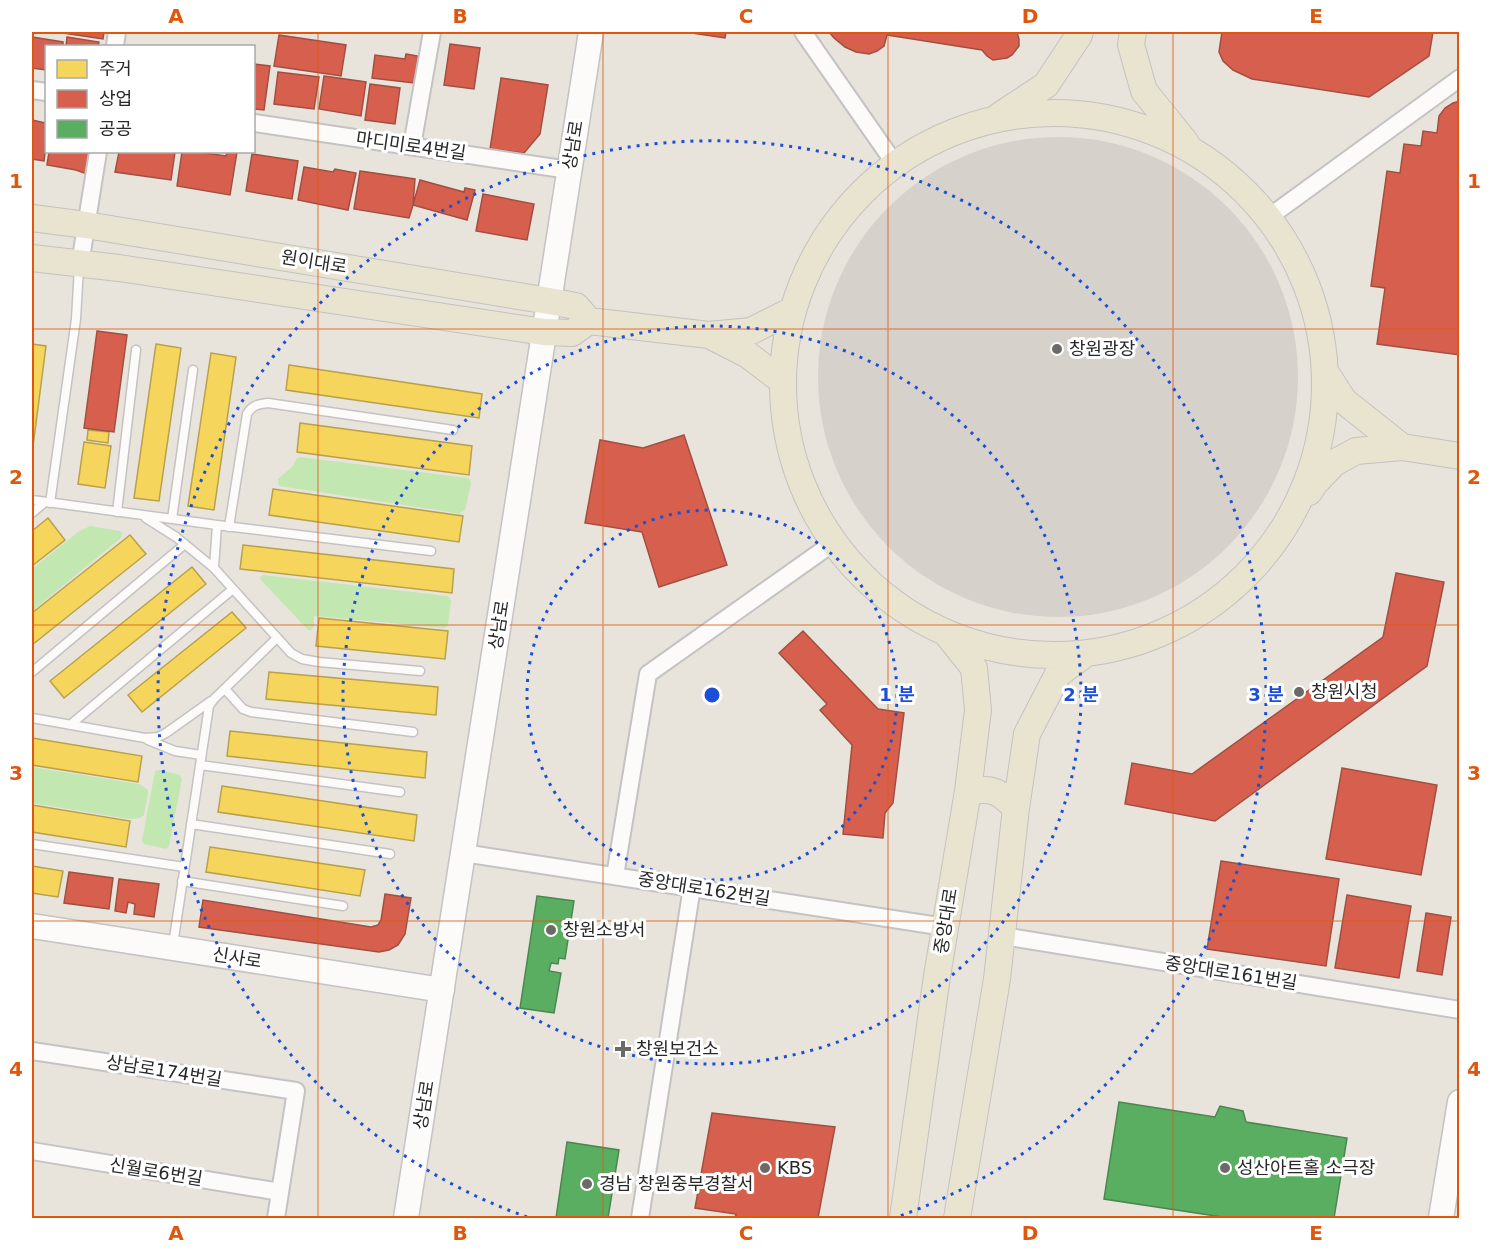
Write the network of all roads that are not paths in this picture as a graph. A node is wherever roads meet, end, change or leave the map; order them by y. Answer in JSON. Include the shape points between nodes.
{"nodes":[{"id":1,"x":432,"y":32,"type":"edge"},
{"id":2,"x":591,"y":32,"type":"edge"},
{"id":3,"x":804,"y":32,"type":"edge"},
{"id":4,"x":1080,"y":32,"type":"edge"},
{"id":5,"x":1133,"y":32,"type":"edge"},
{"id":6,"x":1460,"y":78,"type":"edge"},
{"id":7,"x":993,"y":120,"type":"junction"},
{"id":8,"x":255,"y":123,"type":"edge"},
{"id":9,"x":412,"y":146,"type":"junction"},
{"id":10,"x":1192,"y":150,"type":"junction"},
{"id":11,"x":98,"y":153,"type":"edge"},
{"id":12,"x":895,"y":164,"type":"junction"},
{"id":13,"x":569,"y":170,"type":"junction"},
{"id":14,"x":1269,"y":217,"type":"junction"},
{"id":15,"x":32,"y":218,"type":"edge"},
{"id":16,"x":86,"y":225,"type":"junction"},
{"id":17,"x":32,"y":258,"type":"edge"},
{"id":18,"x":80,"y":264,"type":"junction"},
{"id":19,"x":549,"y":301,"type":"junction"},
{"id":20,"x":793,"y":310,"type":"junction"},
{"id":21,"x":589,"y":321,"type":"junction"},
{"id":22,"x":544,"y":332,"type":"junction"},
{"id":23,"x":709,"y":334,"type":"junction"},
{"id":24,"x":136,"y":350,"type":"dead end"},
{"id":25,"x":193,"y":370,"type":"dead end"},
{"id":26,"x":1326,"y":373,"type":"junction"},
{"id":27,"x":782,"y":381,"type":"junction"},
{"id":28,"x":453,"y":430,"type":"dead end"},
{"id":29,"x":1402,"y":447,"type":"junction"},
{"id":30,"x":1460,"y":456,"type":"edge"},
{"id":31,"x":32,"y":500,"type":"edge"},
{"id":32,"x":48,"y":502,"type":"junction"},
{"id":33,"x":117,"y":512,"type":"junction"},
{"id":34,"x":32,"y":513,"type":"edge"},
{"id":35,"x":138,"y":514,"type":"junction"},
{"id":36,"x":172,"y":519,"type":"junction"},
{"id":37,"x":217,"y":525,"type":"junction"},
{"id":38,"x":1286,"y":525,"type":"junction"},
{"id":39,"x":229,"y":526,"type":"junction"},
{"id":40,"x":833,"y":543,"type":"junction"},
{"id":41,"x":185,"y":544,"type":"junction"},
{"id":42,"x":431,"y":551,"type":"dead end"},
{"id":43,"x":214,"y":568,"type":"junction"},
{"id":44,"x":233,"y":589,"type":"junction"},
{"id":45,"x":945,"y":633,"type":"junction"},
{"id":46,"x":277,"y":638,"type":"junction"},
{"id":47,"x":1088,"y":653,"type":"junction"},
{"id":48,"x":420,"y":671,"type":"dead end"},
{"id":49,"x":32,"y":672,"type":"edge"},
{"id":50,"x":225,"y":689,"type":"junction"},
{"id":51,"x":214,"y":699,"type":"junction"},
{"id":52,"x":32,"y":718,"type":"edge"},
{"id":53,"x":70,"y":725,"type":"junction"},
{"id":54,"x":413,"y":732,"type":"dead end"},
{"id":55,"x":145,"y":738,"type":"junction"},
{"id":56,"x":201,"y":755,"type":"junction"},
{"id":57,"x":200,"y":765,"type":"junction"},
{"id":58,"x":968,"y":791,"type":"junction"},
{"id":59,"x":400,"y":792,"type":"dead end"},
{"id":60,"x":1016,"y":808,"type":"junction"},
{"id":61,"x":190,"y":824,"type":"junction"},
{"id":62,"x":32,"y":844,"type":"edge"},
{"id":63,"x":463,"y":853,"type":"junction"},
{"id":64,"x":390,"y":854,"type":"dead end"},
{"id":65,"x":184,"y":867,"type":"junction"},
{"id":66,"x":615,"y":876,"type":"junction"},
{"id":67,"x":182,"y":881,"type":"junction"},
{"id":68,"x":692,"y":887,"type":"junction"},
{"id":69,"x":343,"y":906,"type":"dead end"},
{"id":70,"x":32,"y":926,"type":"edge"},
{"id":71,"x":945,"y":927,"type":"junction"},
{"id":72,"x":1003,"y":936,"type":"junction"},
{"id":73,"x":173,"y":948,"type":"junction"},
{"id":74,"x":442,"y":990,"type":"junction"},
{"id":75,"x":1460,"y":1010,"type":"edge"},
{"id":76,"x":32,"y":1051,"type":"edge"},
{"id":77,"x":1460,"y":1102,"type":"edge"},
{"id":78,"x":32,"y":1151,"type":"edge"},
{"id":79,"x":280,"y":1192,"type":"junction"},
{"id":80,"x":1452,"y":1195,"type":"edge"},
{"id":81,"x":276,"y":1218,"type":"edge"},
{"id":82,"x":406,"y":1218,"type":"edge"},
{"id":83,"x":640,"y":1218,"type":"edge"},
{"id":84,"x":903,"y":1218,"type":"edge"},
{"id":85,"x":957,"y":1218,"type":"edge"},
{"id":86,"x":1441,"y":1218,"type":"edge"}],
"edges":[{"from":1,"to":9,"type":"street"},
{"from":2,"to":13,"type":"main road","name":"상남로"},
{"from":3,"to":12,"type":"street"},
{"from":4,"to":7,"type":"main road","via":[[1046,85]]},
{"from":5,"to":10,"type":"main road","via":[[1131,45],[1144,91]]},
{"from":6,"to":14,"type":"street"},
{"from":7,"to":10,"type":"main road","via":[[1055,113],[1096,116],[1155,132]]},
{"from":7,"to":12,"type":"main road","via":[[942,137]]},
{"from":8,"to":9,"type":"street","name":"마디미로4번길"},
{"from":9,"to":13,"type":"street","name":"마디미로4번길"},
{"from":10,"to":14,"type":"main road","via":[[1234,180]]},
{"from":11,"to":16,"type":"street"},
{"from":12,"to":20,"type":"main road","via":[[861,194],[831,229],[809,268]]},
{"from":13,"to":19,"type":"main road","name":"상남로"},
{"from":14,"to":26,"type":"main road","via":[[1292,252],[1309,290],[1321,331]]},
{"from":15,"to":16,"type":"main road","name":"원이대로"},
{"from":16,"to":18,"type":"street"},
{"from":16,"to":19,"type":"main road","name":"원이대로"},
{"from":17,"to":18,"type":"main road","name":"원이대로"},
{"from":18,"to":22,"type":"main road","name":"원이대로"},
{"from":18,"to":32,"type":"lane","via":[[76,319]]},
{"from":19,"to":21,"type":"main road","name":"원이대로","via":[[576,306]]},
{"from":19,"to":22,"type":"main road","name":"상남로"},
{"from":20,"to":23,"type":"main road","via":[[751,331]]},
{"from":20,"to":27,"type":"main road"},
{"from":21,"to":22,"type":"main road","name":"원이대로","via":[[572,333]]},
{"from":21,"to":23,"type":"main road"},
{"from":22,"to":63,"type":"main road","name":"상남로"},
{"from":23,"to":27,"type":"main road","via":[[748,355]]},
{"from":24,"to":33,"type":"lane"},
{"from":25,"to":36,"type":"lane"},
{"from":26,"to":29,"type":"main road","via":[[1344,401]]},
{"from":26,"to":38,"type":"main road","via":[[1317,452]]},
{"from":27,"to":40,"type":"main road","via":[[785,424],[794,466]]},
{"from":28,"to":39,"type":"lane","via":[[257,404],[247,414]]},
{"from":29,"to":30,"type":"main road"},
{"from":29,"to":38,"type":"main road","via":[[1356,451],[1334,463]]},
{"from":31,"to":32,"type":"lane"},
{"from":32,"to":33,"type":"lane"},
{"from":32,"to":34,"type":"lane"},
{"from":33,"to":35,"type":"lane"},
{"from":35,"to":36,"type":"lane"},
{"from":35,"to":41,"type":"lane"},
{"from":36,"to":37,"type":"lane"},
{"from":37,"to":39,"type":"lane"},
{"from":37,"to":43,"type":"lane"},
{"from":38,"to":47,"type":"main road","via":[[1248,573],[1201,612],[1147,639]]},
{"from":39,"to":42,"type":"lane"},
{"from":40,"to":45,"type":"main road","via":[[883,596]]},
{"from":40,"to":66,"type":"street","via":[[648,674]]},
{"from":41,"to":43,"type":"lane"},
{"from":41,"to":49,"type":"lane"},
{"from":43,"to":44,"type":"lane"},
{"from":44,"to":46,"type":"lane"},
{"from":44,"to":53,"type":"lane"},
{"from":45,"to":47,"type":"main road","via":[[1015,653]]},
{"from":45,"to":58,"type":"main road","name":"중앙대로","via":[[974,668],[978,710]]},
{"from":46,"to":48,"type":"lane","via":[[302,659]]},
{"from":46,"to":50,"type":"lane"},
{"from":47,"to":60,"type":"main road","via":[[1058,674],[1028,734]]},
{"from":50,"to":51,"type":"lane"},
{"from":50,"to":54,"type":"lane","via":[[243,709],[251,712]]},
{"from":51,"to":55,"type":"lane","via":[[166,733]]},
{"from":51,"to":56,"type":"lane","via":[[209,706]]},
{"from":52,"to":53,"type":"lane"},
{"from":53,"to":55,"type":"lane"},
{"from":55,"to":56,"type":"lane","via":[[175,751]]},
{"from":56,"to":57,"type":"lane"},
{"from":57,"to":59,"type":"lane"},
{"from":57,"to":61,"type":"lane"},
{"from":58,"to":60,"type":"main road","via":[[994,790]]},
{"from":58,"to":71,"type":"main road","name":"중앙대로"},
{"from":60,"to":72,"type":"main road"},
{"from":61,"to":64,"type":"lane"},
{"from":61,"to":65,"type":"lane"},
{"from":62,"to":65,"type":"lane"},
{"from":63,"to":66,"type":"street","name":"중앙대로162번길"},
{"from":63,"to":74,"type":"main road","name":"상남로"},
{"from":65,"to":67,"type":"lane"},
{"from":66,"to":68,"type":"street","name":"중앙대로162번길"},
{"from":67,"to":69,"type":"lane"},
{"from":67,"to":73,"type":"lane"},
{"from":68,"to":71,"type":"street","name":"중앙대로162번길"},
{"from":68,"to":83,"type":"street"},
{"from":70,"to":73,"type":"main road","name":"신사로"},
{"from":71,"to":84,"type":"main road","name":"중앙대로"},
{"from":72,"to":75,"type":"street","name":"중앙대로161번길"},
{"from":72,"to":85,"type":"main road"},
{"from":73,"to":74,"type":"main road","name":"신사로"},
{"from":74,"to":82,"type":"main road","name":"상남로"},
{"from":76,"to":79,"type":"street","name":"상남로174번길","via":[[296,1091]]},
{"from":77,"to":80,"type":"main road"},
{"from":78,"to":79,"type":"street","name":"신월로6번길"},
{"from":79,"to":81,"type":"street"},
{"from":80,"to":86,"type":"main road"}]}
